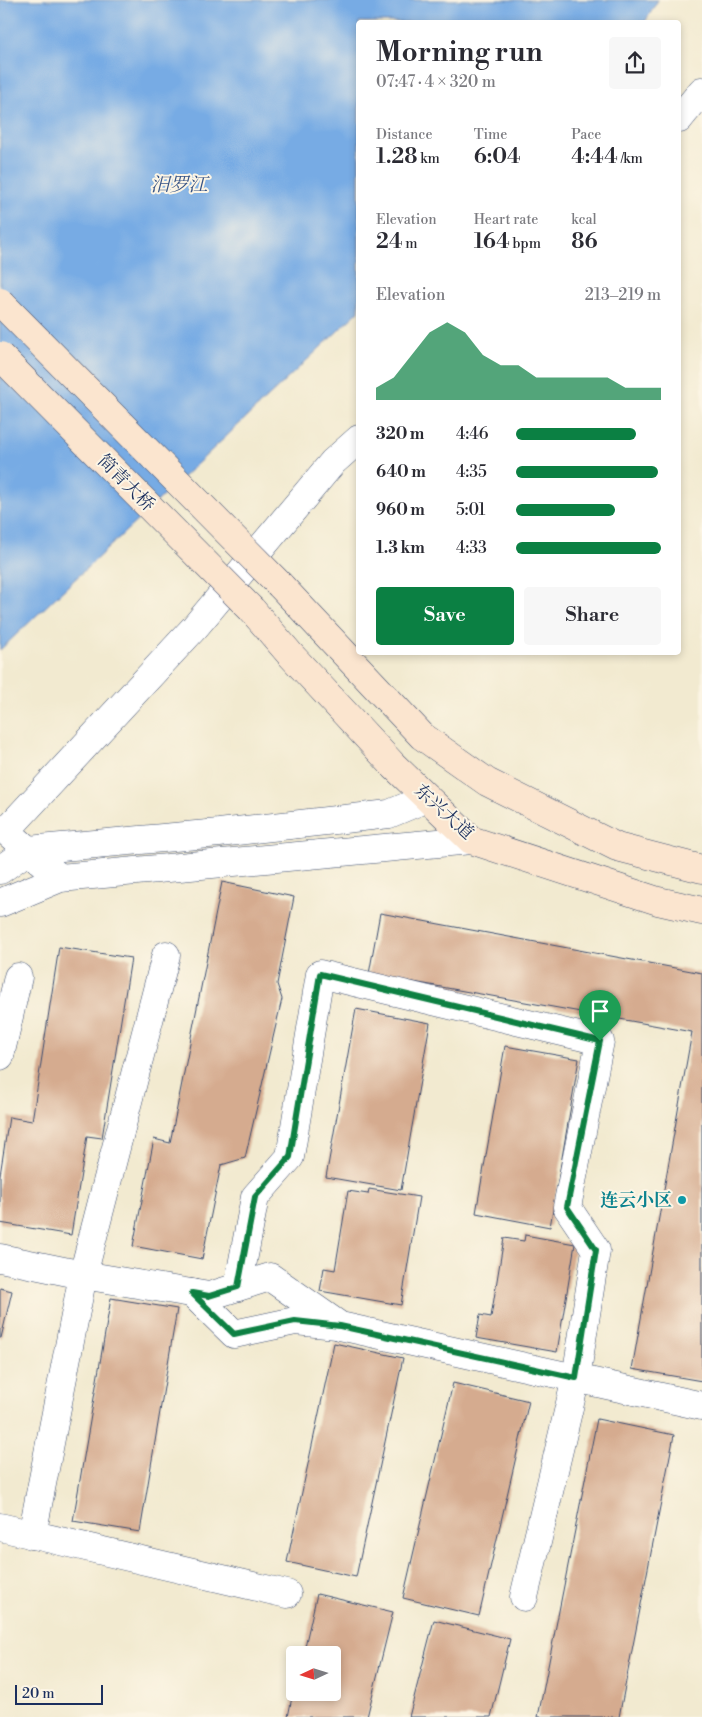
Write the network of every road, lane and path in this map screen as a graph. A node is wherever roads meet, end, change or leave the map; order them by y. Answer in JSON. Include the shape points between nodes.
{"nodes":[{"id":1,"x":702,"y":91,"type":"edge"},
{"id":2,"x":681,"y":117,"type":"edge"},
{"id":3,"x":0,"y":302,"type":"edge"},
{"id":4,"x":0,"y":356,"type":"edge"},
{"id":5,"x":356,"y":442,"type":"edge"},
{"id":6,"x":252,"y":610,"type":"joint"},
{"id":7,"x":427,"y":798,"type":"junction"},
{"id":8,"x":471,"y":840,"type":"junction"},
{"id":9,"x":28,"y":850,"type":"junction"},
{"id":10,"x":702,"y":869,"type":"edge"},
{"id":11,"x":0,"y":870,"type":"edge"},
{"id":12,"x":60,"y":878,"type":"junction"},
{"id":13,"x":0,"y":903,"type":"edge"},
{"id":14,"x":702,"y":911,"type":"edge"},
{"id":15,"x":166,"y":955,"type":"dead end"},
{"id":16,"x":18,"y":977,"type":"dead end"},
{"id":17,"x":0,"y":1056,"type":"edge"},
{"id":18,"x":0,"y":1258,"type":"edge"},
{"id":19,"x":83,"y":1275,"type":"junction"},
{"id":20,"x":238,"y":1287,"type":"junction"},
{"id":21,"x":192,"y":1293,"type":"junction"},
{"id":22,"x":340,"y":1326,"type":"junction"},
{"id":23,"x":576,"y":1378,"type":"junction"},
{"id":24,"x":702,"y":1406,"type":"edge"},
{"id":25,"x":0,"y":1527,"type":"edge"},
{"id":26,"x":32,"y":1535,"type":"junction"},
{"id":27,"x":287,"y":1594,"type":"dead end"},
{"id":28,"x":524,"y":1597,"type":"dead end"}],
"edges":[{"from":1,"to":2,"type":"street"},
{"from":3,"to":10,"type":"main road","bridge":true,"via":[[280,585],[422,736],[487,782],[616,847]]},
{"from":4,"to":6,"type":"main road","name":"简青大桥","bridge":true},
{"from":5,"to":9,"type":"street","via":[[333,462],[195,627],[6,831]]},
{"from":6,"to":7,"type":"main road","name":"东兴大道"},
{"from":7,"to":8,"type":"main road","name":"东兴大道"},
{"from":7,"to":9,"type":"street","via":[[389,814]]},
{"from":8,"to":12,"type":"street"},
{"from":8,"to":14,"type":"main road","name":"东兴大道","via":[[658,901]]},
{"from":9,"to":11,"type":"street"},
{"from":9,"to":12,"type":"street"},
{"from":12,"to":13,"type":"street"},
{"from":15,"to":19,"type":"street"},
{"from":16,"to":17,"type":"street"},
{"from":18,"to":19,"type":"street"},
{"from":19,"to":21,"type":"street"},
{"from":19,"to":26,"type":"street"},
{"from":20,"to":21,"type":"street","via":[[209,1296]]},
{"from":20,"to":22,"type":"street","via":[[270,1277]]},
{"from":20,"to":23,"type":"street","via":[[255,1197],[290,1157],[320,974],[600,1041],[567,1207],[596,1250]]},
{"from":21,"to":22,"type":"street","via":[[234,1334],[295,1321]]},
{"from":22,"to":23,"type":"street"},
{"from":23,"to":24,"type":"street"},
{"from":23,"to":28,"type":"street"},
{"from":25,"to":26,"type":"street"},
{"from":26,"to":27,"type":"street"}]}
